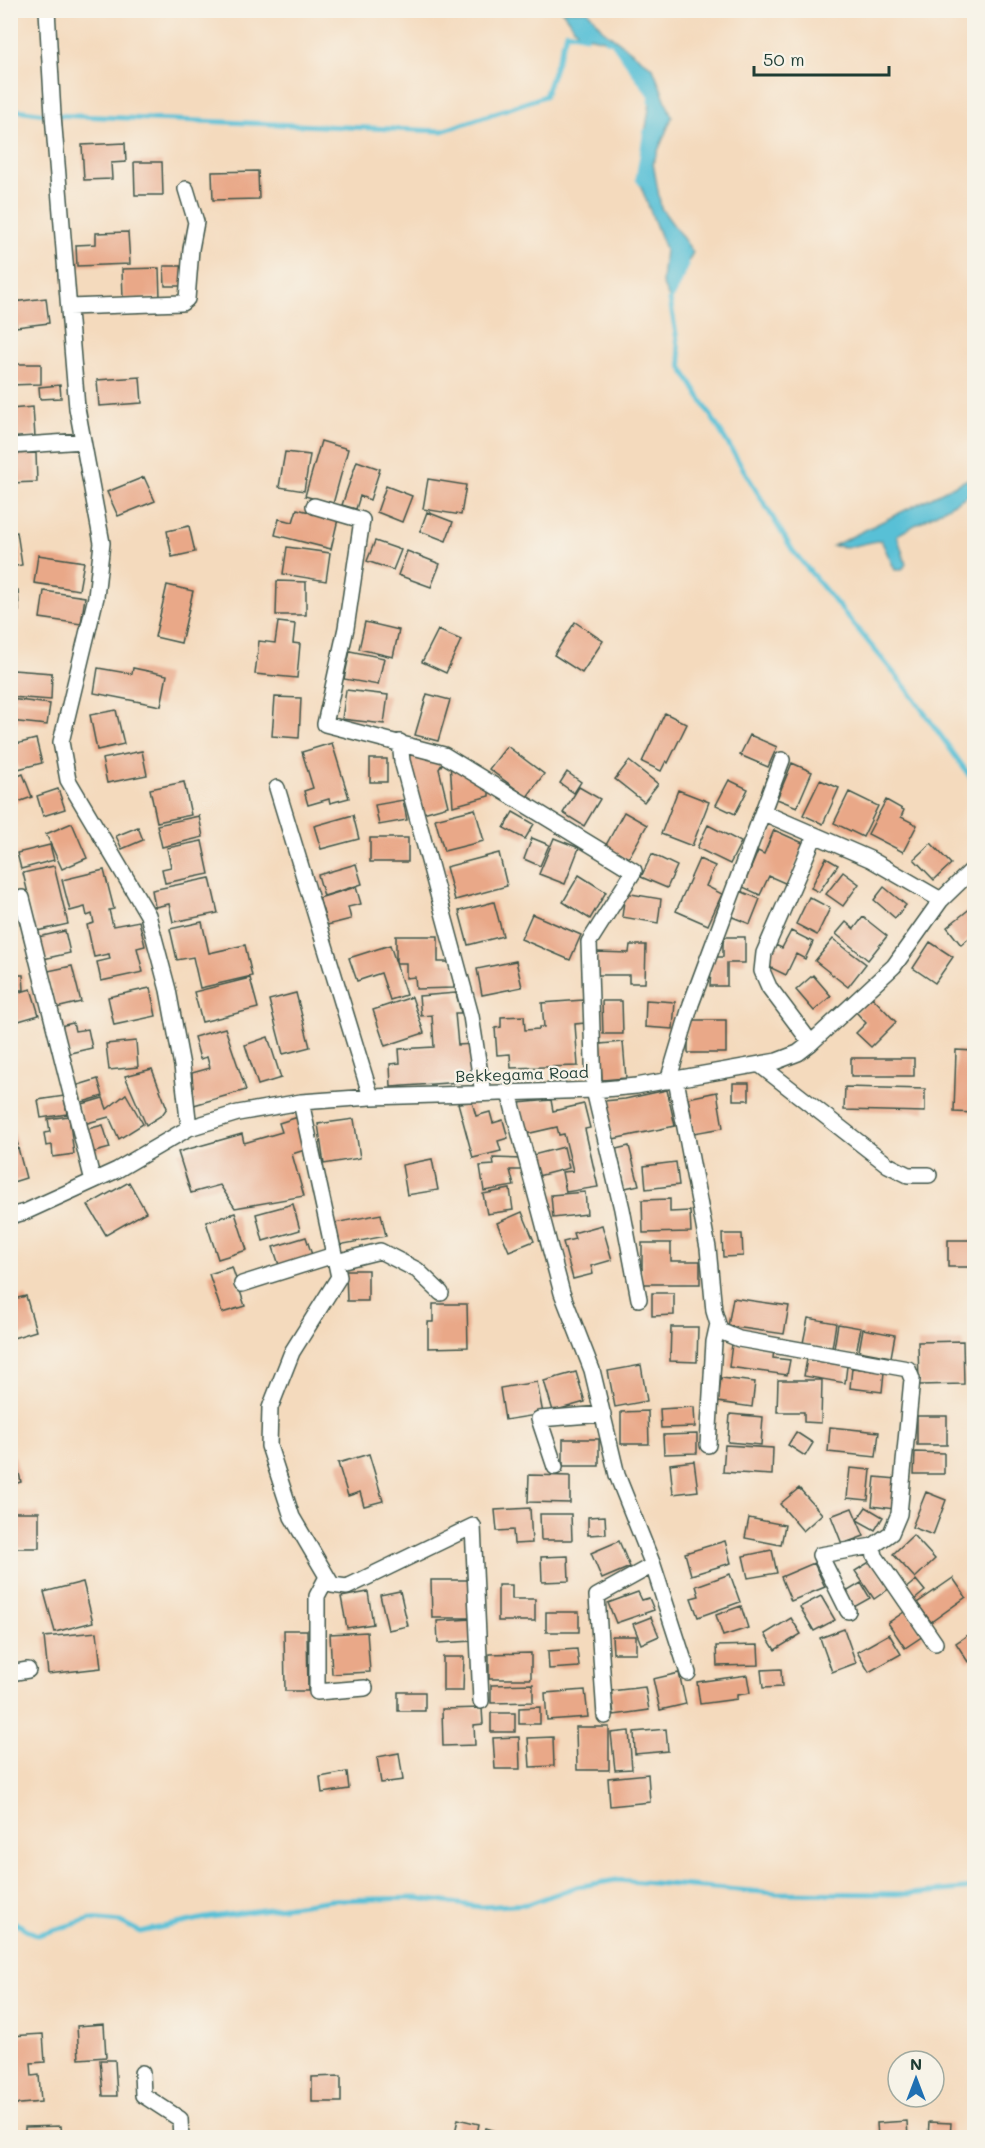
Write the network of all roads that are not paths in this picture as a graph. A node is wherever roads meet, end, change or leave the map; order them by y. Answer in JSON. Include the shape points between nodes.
{"nodes":[{"id":1,"x":47,"y":10,"type":"edge"},
{"id":2,"x":186,"y":189,"type":"dead end"},
{"id":3,"x":69,"y":307,"type":"junction"},
{"id":4,"x":83,"y":441,"type":"junction"},
{"id":5,"x":10,"y":446,"type":"edge"},
{"id":6,"x":314,"y":506,"type":"dead end"},
{"id":7,"x":400,"y":742,"type":"junction"},
{"id":8,"x":782,"y":760,"type":"dead end"},
{"id":9,"x":277,"y":788,"type":"dead end"},
{"id":10,"x":764,"y":813,"type":"junction"},
{"id":11,"x":815,"y":835,"type":"junction"},
{"id":12,"x":975,"y":868,"type":"edge"},
{"id":13,"x":22,"y":898,"type":"dead end"},
{"id":14,"x":941,"y":900,"type":"junction"},
{"id":15,"x":811,"y":1043,"type":"junction"},
{"id":16,"x":760,"y":1065,"type":"junction"},
{"id":17,"x":672,"y":1081,"type":"junction"},
{"id":18,"x":594,"y":1090,"type":"junction"},
{"id":19,"x":483,"y":1093,"type":"junction"},
{"id":20,"x":509,"y":1093,"type":"junction"},
{"id":21,"x":371,"y":1097,"type":"junction"},
{"id":22,"x":301,"y":1102,"type":"junction"},
{"id":23,"x":189,"y":1128,"type":"junction"},
{"id":24,"x":929,"y":1175,"type":"dead end"},
{"id":25,"x":93,"y":1181,"type":"junction"},
{"id":26,"x":10,"y":1216,"type":"edge"},
{"id":27,"x":335,"y":1258,"type":"junction"},
{"id":28,"x":242,"y":1284,"type":"dead end"},
{"id":29,"x":441,"y":1293,"type":"dead end"},
{"id":30,"x":639,"y":1299,"type":"dead end"},
{"id":31,"x":718,"y":1324,"type":"junction"},
{"id":32,"x":603,"y":1414,"type":"junction"},
{"id":33,"x":708,"y":1445,"type":"dead end"},
{"id":34,"x":555,"y":1467,"type":"dead end"},
{"id":35,"x":873,"y":1546,"type":"junction"},
{"id":36,"x":653,"y":1565,"type":"junction"},
{"id":37,"x":327,"y":1577,"type":"junction"},
{"id":38,"x":848,"y":1611,"type":"dead end"},
{"id":39,"x":935,"y":1642,"type":"dead end"},
{"id":40,"x":28,"y":1670,"type":"dead end"},
{"id":41,"x":10,"y":1673,"type":"edge"},
{"id":42,"x":688,"y":1673,"type":"dead end"},
{"id":43,"x":365,"y":1688,"type":"dead end"},
{"id":44,"x":481,"y":1701,"type":"dead end"},
{"id":45,"x":605,"y":1716,"type":"dead end"},
{"id":46,"x":142,"y":2073,"type":"dead end"},
{"id":47,"x":181,"y":2138,"type":"edge"}],
"edges":[{"from":1,"to":3,"type":"street"},
{"from":2,"to":3,"type":"street","via":[[196,222],[187,299],[182,303]]},
{"from":3,"to":4,"type":"street"},
{"from":4,"to":5,"type":"street"},
{"from":4,"to":23,"type":"street","via":[[102,543],[96,597],[61,742],[68,780],[148,915],[168,990]]},
{"from":6,"to":7,"type":"street","via":[[362,520],[346,628],[325,724]]},
{"from":7,"to":18,"type":"street","via":[[444,755],[634,871],[589,942]]},
{"from":7,"to":19,"type":"street","via":[[471,1016]]},
{"from":8,"to":10,"type":"street"},
{"from":9,"to":21,"type":"street"},
{"from":10,"to":11,"type":"street"},
{"from":10,"to":17,"type":"street","via":[[691,1004]]},
{"from":11,"to":14,"type":"street","via":[[870,859]]},
{"from":11,"to":15,"type":"street","via":[[764,953],[762,971],[769,987]]},
{"from":12,"to":14,"type":"street","name":"Bekkegama Road"},
{"from":13,"to":25,"type":"street"},
{"from":14,"to":15,"type":"street","name":"Bekkegama Road","via":[[894,966]]},
{"from":15,"to":16,"type":"street","name":"Bekkegama Road","via":[[798,1053]]},
{"from":16,"to":17,"type":"street","name":"Bekkegama Road"},
{"from":16,"to":24,"type":"street","via":[[888,1165],[908,1175]]},
{"from":17,"to":18,"type":"street","name":"Bekkegama Road"},
{"from":17,"to":31,"type":"street","via":[[708,1248]]},
{"from":18,"to":20,"type":"street","name":"Bekkegama Road"},
{"from":18,"to":30,"type":"street"},
{"from":19,"to":20,"type":"street","name":"Bekkegama Road"},
{"from":19,"to":21,"type":"street","name":"Bekkegama Road"},
{"from":20,"to":32,"type":"street","via":[[562,1293],[592,1370]]},
{"from":21,"to":22,"type":"street","name":"Bekkegama Road"},
{"from":22,"to":23,"type":"street","name":"Bekkegama Road","via":[[238,1113]]},
{"from":22,"to":27,"type":"street"},
{"from":23,"to":25,"type":"street","name":"Bekkegama Road"},
{"from":25,"to":26,"type":"street","name":"Bekkegama Road"},
{"from":27,"to":28,"type":"street"},
{"from":27,"to":29,"type":"street","via":[[380,1251],[417,1270]]},
{"from":27,"to":37,"type":"street","via":[[339,1277],[292,1352],[270,1408],[269,1446],[292,1517]]},
{"from":31,"to":33,"type":"street"},
{"from":31,"to":35,"type":"street","via":[[720,1331],[739,1339],[908,1369],[912,1379],[899,1514],[891,1533]]},
{"from":32,"to":34,"type":"street","via":[[539,1419]]},
{"from":32,"to":36,"type":"street","via":[[617,1475]]},
{"from":35,"to":38,"type":"street","via":[[820,1555]]},
{"from":35,"to":39,"type":"street","via":[[875,1556]]},
{"from":36,"to":42,"type":"street"},
{"from":36,"to":45,"type":"street","via":[[597,1596]]},
{"from":37,"to":43,"type":"street","via":[[317,1596],[317,1692]]},
{"from":37,"to":44,"type":"street","via":[[332,1585],[347,1587],[473,1526]]},
{"from":40,"to":41,"type":"street"},
{"from":46,"to":47,"type":"street","via":[[143,2095],[180,2119]]}]}
